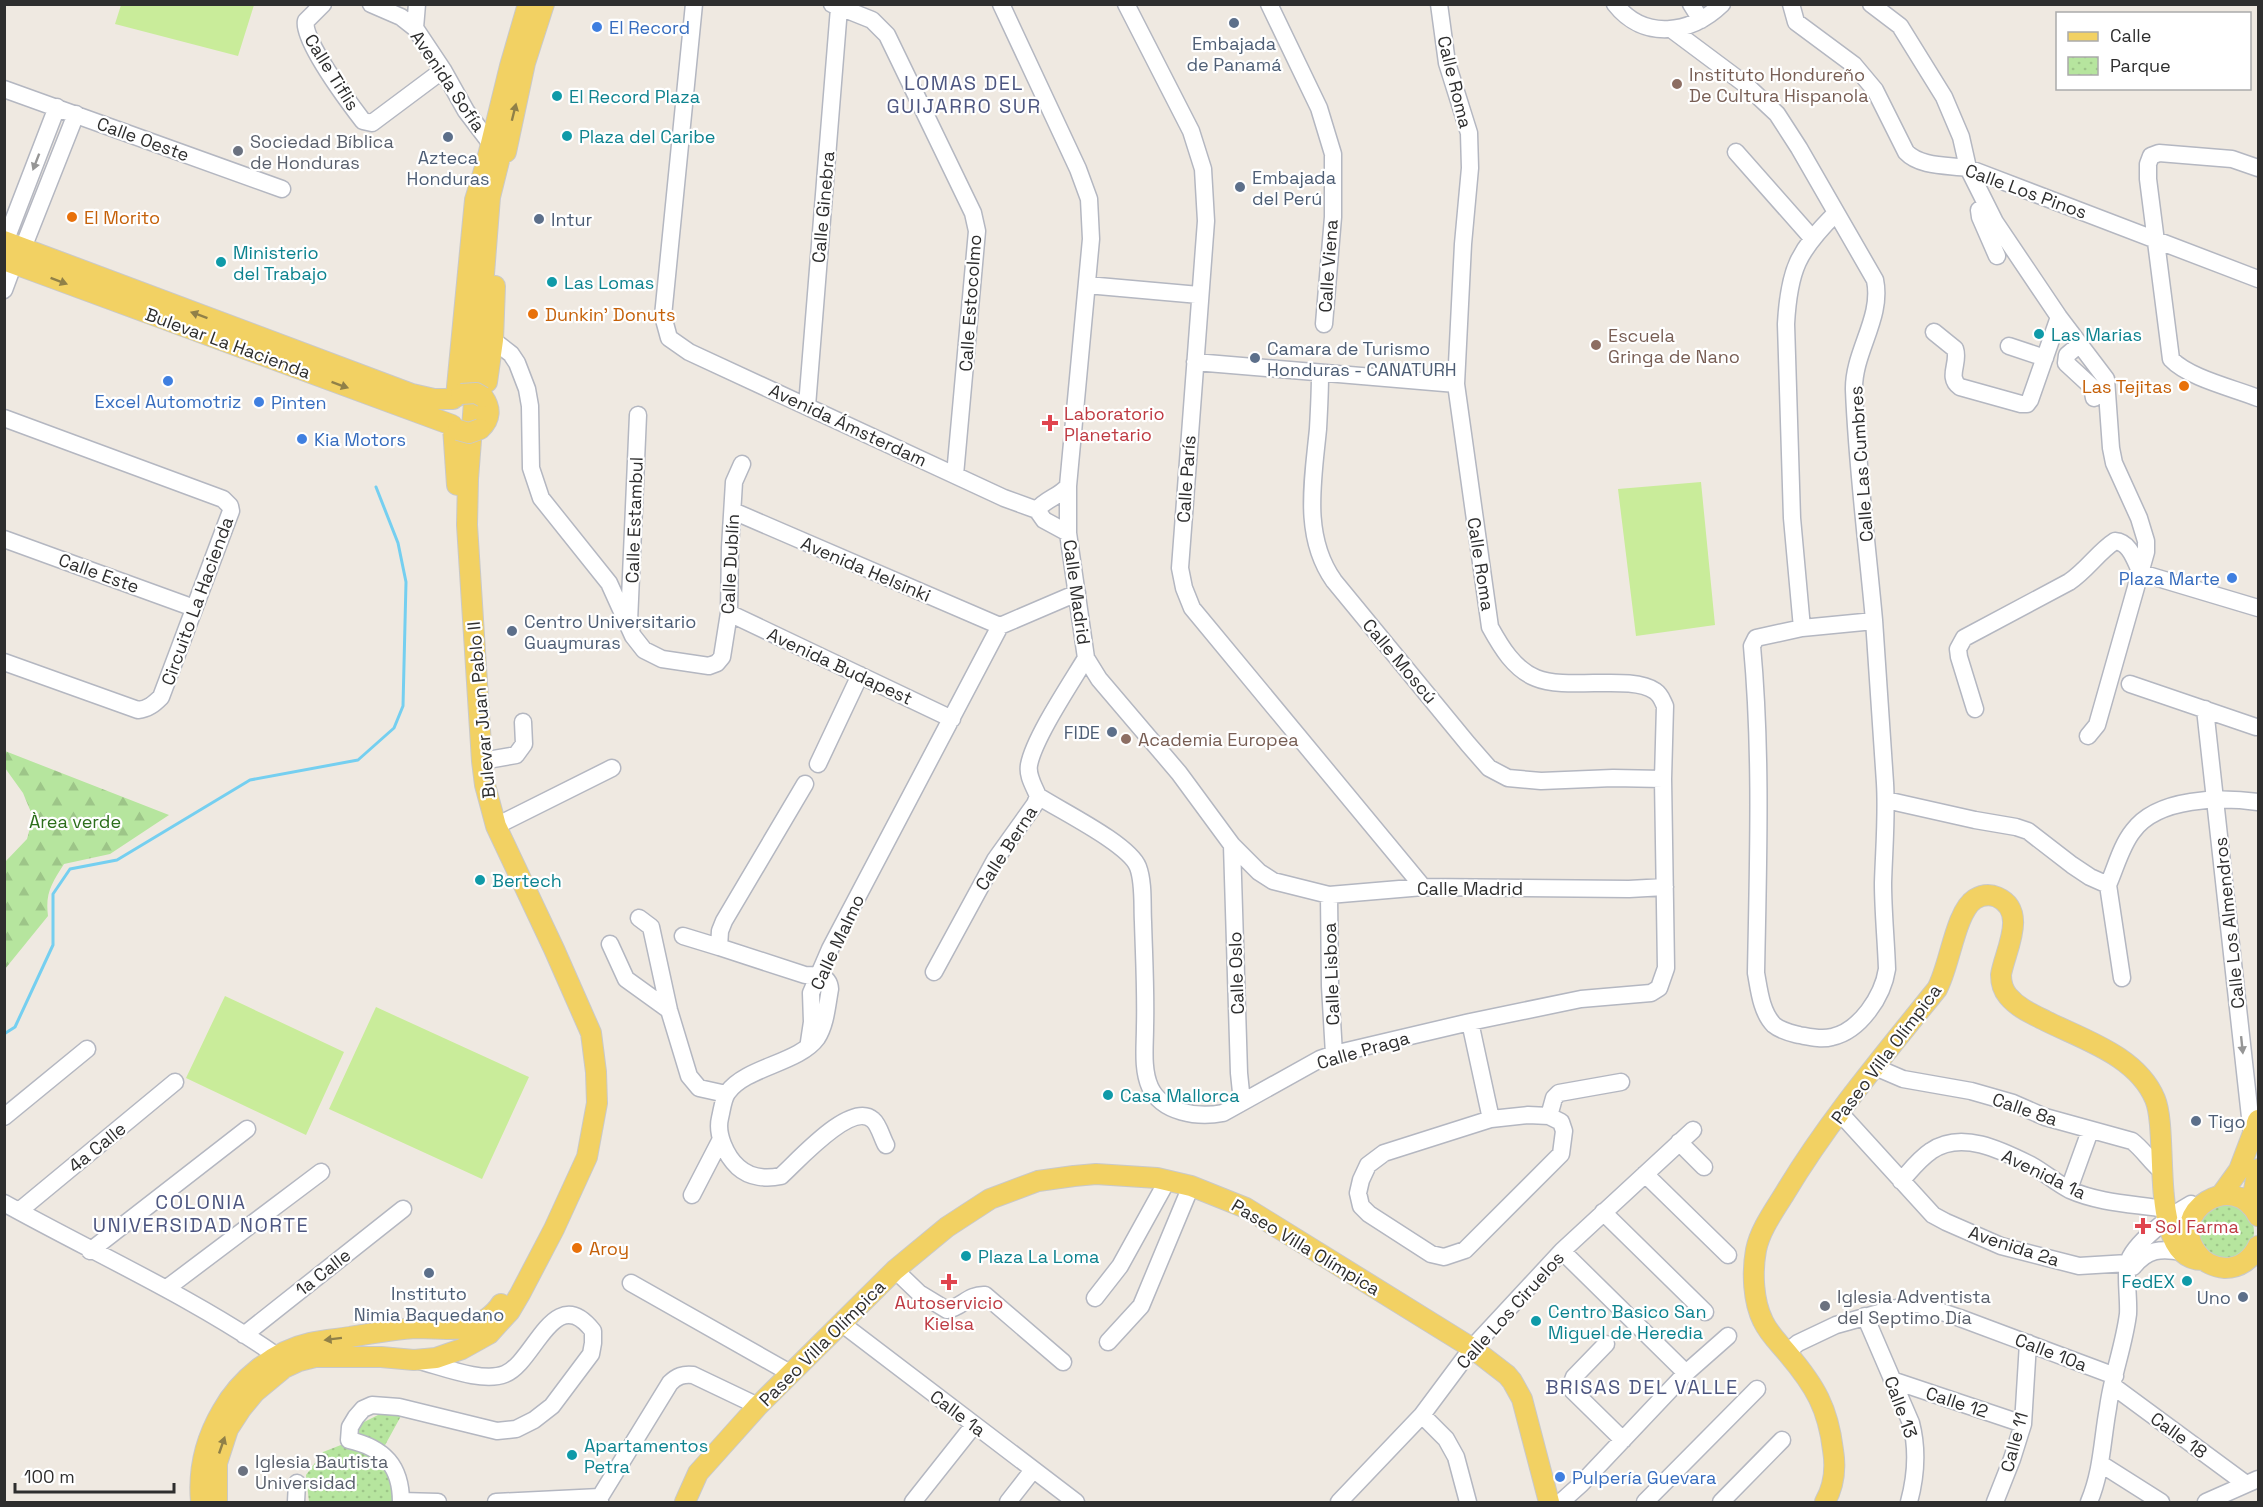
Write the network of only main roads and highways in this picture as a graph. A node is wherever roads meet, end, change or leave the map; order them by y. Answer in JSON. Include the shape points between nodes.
{"nodes":[{"id":1,"x":532,"y":5,"type":"edge"},
{"id":2,"x":499,"y":142,"type":"junction"},
{"id":3,"x":486,"y":164,"type":"junction"},
{"id":4,"x":9,"y":251,"type":"edge"},
{"id":5,"x":466,"y":298,"type":"junction"},
{"id":6,"x":412,"y":394,"type":"junction"},
{"id":7,"x":456,"y":396,"type":"junction"},
{"id":8,"x":484,"y":398,"type":"junction"},
{"id":9,"x":454,"y":427,"type":"junction"},
{"id":10,"x":482,"y":428,"type":"junction"},
{"id":11,"x":464,"y":566,"type":"junction"},
{"id":12,"x":2255,"y":1128,"type":"edge"},
{"id":13,"x":2259,"y":1169,"type":"edge"},
{"id":14,"x":2164,"y":1179,"type":"junction"},
{"id":15,"x":2206,"y":1200,"type":"junction"},
{"id":16,"x":2255,"y":1211,"type":"edge"},
{"id":17,"x":2258,"y":1248,"type":"edge"},
{"id":18,"x":2203,"y":1260,"type":"junction"},
{"id":19,"x":418,"y":1328,"type":"junction"},
{"id":20,"x":383,"y":1331,"type":"junction"},
{"id":21,"x":387,"y":1357,"type":"junction"},
{"id":22,"x":201,"y":1503,"type":"edge"},
{"id":23,"x":217,"y":1503,"type":"edge"},
{"id":24,"x":685,"y":1503,"type":"edge"},
{"id":25,"x":1550,"y":1503,"type":"edge"},
{"id":26,"x":1825,"y":1503,"type":"edge"}],
"edges":[{"from":1,"to":2,"type":"main road","name":"Bulevar Juan Pablo II","via":[[510,66]]},
{"from":2,"to":3,"type":"main road","name":"Bulevar Juan Pablo II"},
{"from":2,"to":8,"type":"main road","name":"Bulevar Juan Pablo II","via":[[500,213],[493,340]]},
{"from":2,"to":11,"type":"main road","name":"Bulevar Juan Pablo II","via":[[501,153],[490,197],[485,249]]},
{"from":3,"to":5,"type":"main road","name":"Bulevar Juan Pablo II","via":[[476,200]]},
{"from":3,"to":11,"type":"main road","name":"Bulevar Juan Pablo II","via":[[463,478]]},
{"from":6,"to":4,"type":"main road","name":"Bulevar La Hacienda","one_way":true,"via":[[51,260]]},
{"from":4,"to":9,"type":"main road","name":"Bulevar La Hacienda","one_way":true},
{"from":5,"to":6,"type":"main road","via":[[452,370],[435,389]]},
{"from":5,"to":7,"type":"main road","name":"Bulevar Juan Pablo II"},
{"from":6,"to":7,"type":"main road","name":"Bulevar La Hacienda","via":[[434,399]]},
{"from":7,"to":8,"type":"main road","bridge":true,"via":[[476,393]]},
{"from":7,"to":9,"type":"main road","via":[[448,412]]},
{"from":8,"to":10,"type":"main road","via":[[489,413]]},
{"from":9,"to":10,"type":"main road","bridge":true,"via":[[469,433]]},
{"from":9,"to":11,"type":"main road","name":"Bulevar Juan Pablo II"},
{"from":10,"to":11,"type":"main road","name":"Bulevar Juan Pablo II"},
{"from":11,"to":19,"type":"main road","name":"Bulevar Juan Pablo II","via":[[471,755],[479,811],[569,1006],[584,1061],[585,1096],[574,1155],[499,1307],[486,1320],[468,1328]]},
{"from":11,"to":21,"type":"main road","name":"Bulevar Juan Pablo II","via":[[484,785],[496,826],[591,1033],[597,1103],[586,1157],[536,1266],[510,1311],[489,1334],[471,1345],[436,1358]]},
{"from":12,"to":15,"type":"main road","via":[[2239,1170]]},
{"from":13,"to":16,"type":"main road"},
{"from":14,"to":15,"type":"main road","via":[[2179,1200]]},
{"from":14,"to":18,"type":"main road","name":"Paseo Villa Olímpica","via":[[2171,1238],[2182,1252],[2194,1260]]},
{"from":14,"to":26,"type":"main road","name":"Paseo Villa Olímpica","via":[[2160,1120],[2150,1089],[2125,1061],[2015,1003],[2004,990],[2002,974],[2014,929],[2013,918],[2008,905],[1999,897],[1980,896],[1962,915],[1942,980],[1790,1184],[1756,1249],[1754,1279],[1758,1307],[1770,1333],[1815,1388],[1831,1427],[1834,1479]]},
{"from":15,"to":16,"type":"main road","via":[[2234,1196]]},
{"from":15,"to":18,"type":"main road","via":[[2194,1214],[2189,1232],[2192,1245]]},
{"from":17,"to":18,"type":"main road","via":[[2244,1263],[2228,1268]]},
{"from":19,"to":20,"type":"main road","name":"Bulevar Juan Pablo II"},
{"from":19,"to":21,"type":"main road","via":[[424,1335],[424,1344],[416,1353]]},
{"from":20,"to":21,"type":"main road","via":[[374,1345],[375,1351]]},
{"from":20,"to":22,"type":"main road","name":"Bulevar Juan Pablo II","one_way":true,"via":[[291,1349],[242,1383],[211,1429],[199,1484]]},
{"from":23,"to":21,"type":"main road","name":"Bulevar Juan Pablo II","one_way":true,"via":[[221,1447],[228,1429],[255,1392],[299,1361],[340,1356]]},
{"from":24,"to":25,"type":"main road","name":"Paseo Villa Olímpica","via":[[698,1473],[758,1406],[895,1270],[947,1227],[990,1199],[1030,1183],[1096,1174],[1167,1180],[1246,1208],[1472,1348],[1507,1375],[1516,1387]]}]}
